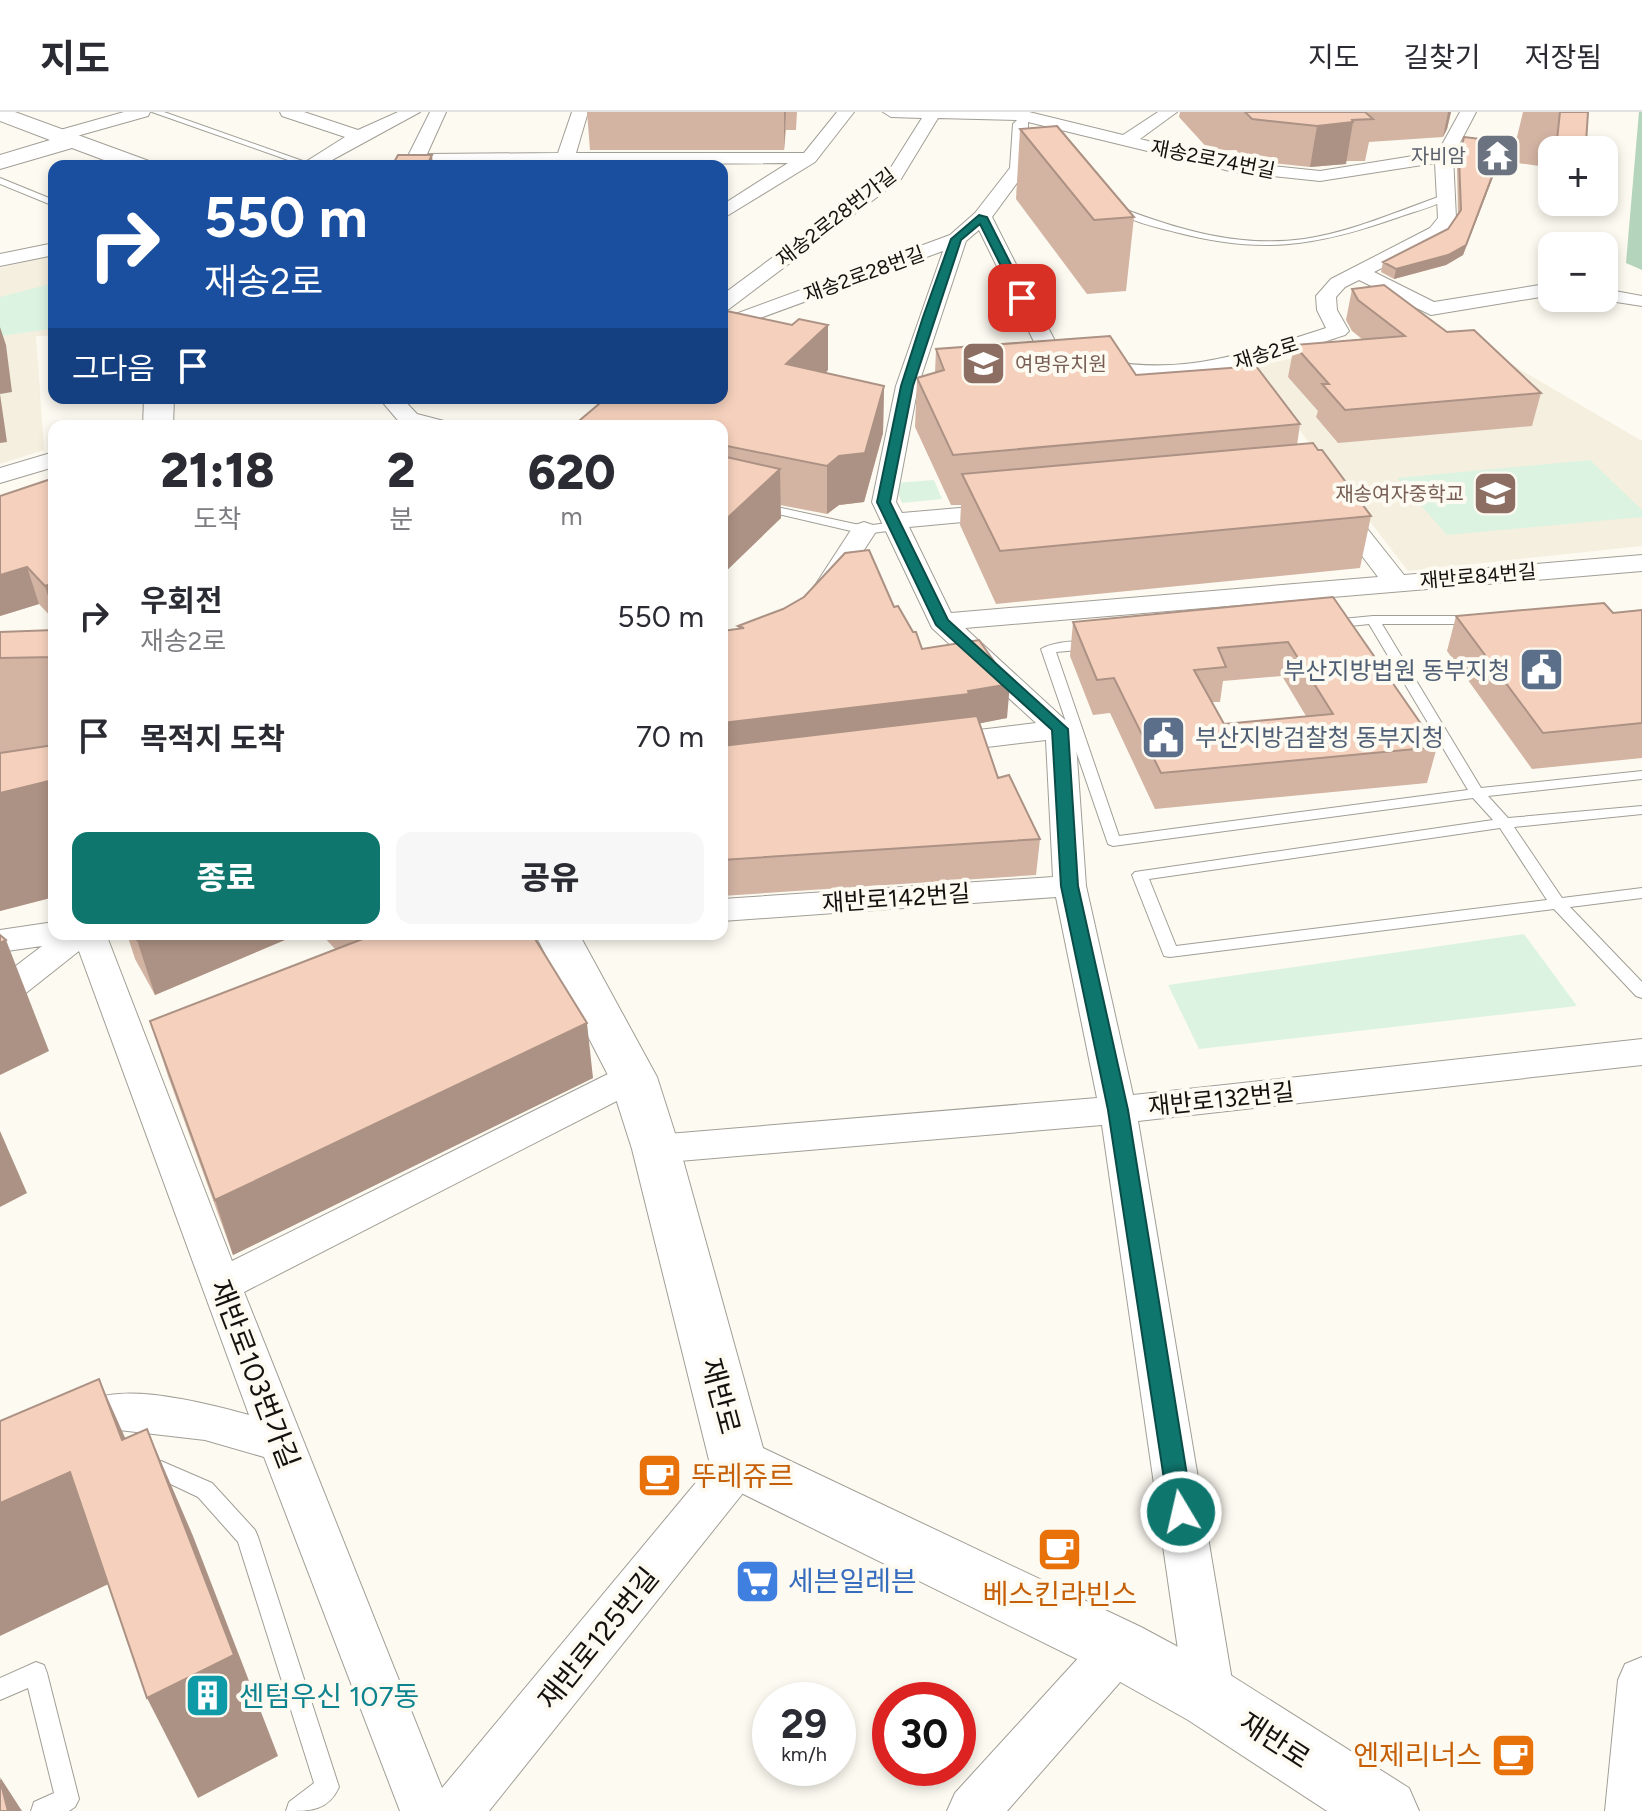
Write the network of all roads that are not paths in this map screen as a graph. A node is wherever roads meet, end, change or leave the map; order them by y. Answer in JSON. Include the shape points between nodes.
{"nodes":[{"id":1,"x":142,"y":112,"type":"edge"},
{"id":2,"x":156,"y":112,"type":"edge"},
{"id":3,"x":288,"y":112,"type":"edge"},
{"id":4,"x":412,"y":112,"type":"edge"},
{"id":5,"x":438,"y":112,"type":"edge"},
{"id":6,"x":580,"y":112,"type":"edge"},
{"id":7,"x":846,"y":112,"type":"edge"},
{"id":8,"x":891,"y":112,"type":"edge"},
{"id":9,"x":1169,"y":112,"type":"edge"},
{"id":10,"x":1468,"y":112,"type":"edge"},
{"id":11,"x":933,"y":113,"type":"edge"},
{"id":12,"x":0,"y":114,"type":"edge"},
{"id":13,"x":1021,"y":115,"type":"junction"},
{"id":14,"x":359,"y":136,"type":"junction"},
{"id":15,"x":65,"y":138,"type":"junction"},
{"id":16,"x":1126,"y":140,"type":"junction"},
{"id":17,"x":1444,"y":156,"type":"junction"},
{"id":18,"x":809,"y":158,"type":"junction"},
{"id":19,"x":125,"y":160,"type":"edge"},
{"id":20,"x":295,"y":160,"type":"edge"},
{"id":21,"x":318,"y":160,"type":"edge"},
{"id":22,"x":415,"y":160,"type":"edge"},
{"id":23,"x":565,"y":160,"type":"edge"},
{"id":24,"x":686,"y":160,"type":"edge"},
{"id":25,"x":0,"y":162,"type":"edge"},
{"id":26,"x":0,"y":181,"type":"edge"},
{"id":27,"x":1447,"y":197,"type":"junction"},
{"id":28,"x":48,"y":201,"type":"edge"},
{"id":29,"x":1103,"y":203,"type":"edge"},
{"id":30,"x":728,"y":209,"type":"edge"},
{"id":31,"x":982,"y":217,"type":"junction"},
{"id":32,"x":957,"y":239,"type":"junction"},
{"id":33,"x":0,"y":245,"type":"edge"},
{"id":34,"x":48,"y":250,"type":"edge"},
{"id":35,"x":22,"y":255,"type":"junction"},
{"id":36,"x":0,"y":260,"type":"edge"},
{"id":37,"x":1359,"y":272,"type":"junction"},
{"id":38,"x":1331,"y":291,"type":"junction"},
{"id":39,"x":1538,"y":291,"type":"edge"},
{"id":40,"x":1397,"y":292,"type":"junction"},
{"id":41,"x":1618,"y":298,"type":"edge"},
{"id":42,"x":728,"y":300,"type":"edge"},
{"id":43,"x":1636,"y":301,"type":"dead end"},
{"id":44,"x":728,"y":324,"type":"edge"},
{"id":45,"x":1231,"y":364,"type":"junction"},
{"id":46,"x":1249,"y":388,"type":"edge"},
{"id":47,"x":48,"y":461,"type":"edge"},
{"id":48,"x":0,"y":476,"type":"edge"},
{"id":49,"x":1327,"y":495,"type":"edge"},
{"id":50,"x":728,"y":499,"type":"edge"},
{"id":51,"x":1035,"y":508,"type":"edge"},
{"id":52,"x":885,"y":526,"type":"junction"},
{"id":53,"x":1642,"y":563,"type":"edge"},
{"id":54,"x":1396,"y":583,"type":"junction"},
{"id":55,"x":803,"y":613,"type":"edge"},
{"id":56,"x":1373,"y":620,"type":"junction"},
{"id":57,"x":1484,"y":620,"type":"edge"},
{"id":58,"x":942,"y":622,"type":"junction"},
{"id":59,"x":1311,"y":625,"type":"edge"},
{"id":60,"x":1110,"y":643,"type":"edge"},
{"id":61,"x":1060,"y":729,"type":"junction"},
{"id":62,"x":906,"y":747,"type":"edge"},
{"id":63,"x":1642,"y":775,"type":"edge"},
{"id":64,"x":1477,"y":793,"type":"junction"},
{"id":65,"x":1642,"y":810,"type":"edge"},
{"id":66,"x":1504,"y":823,"type":"junction"},
{"id":67,"x":1070,"y":886,"type":"junction"},
{"id":68,"x":1642,"y":893,"type":"edge"},
{"id":69,"x":1557,"y":903,"type":"junction"},
{"id":70,"x":728,"y":910,"type":"edge"},
{"id":71,"x":48,"y":934,"type":"edge"},
{"id":72,"x":71,"y":940,"type":"edge"},
{"id":73,"x":91,"y":940,"type":"edge"},
{"id":74,"x":560,"y":940,"type":"edge"},
{"id":75,"x":0,"y":941,"type":"edge"},
{"id":76,"x":1642,"y":992,"type":"edge"},
{"id":77,"x":0,"y":996,"type":"edge"},
{"id":78,"x":1642,"y":1052,"type":"edge"},
{"id":79,"x":633,"y":1077,"type":"junction"},
{"id":80,"x":1118,"y":1110,"type":"junction"},
{"id":81,"x":656,"y":1149,"type":"junction"},
{"id":82,"x":221,"y":1285,"type":"junction"},
{"id":83,"x":281,"y":1443,"type":"junction"},
{"id":84,"x":0,"y":1451,"type":"edge"},
{"id":85,"x":739,"y":1464,"type":"junction"},
{"id":86,"x":131,"y":1480,"type":"edge"},
{"id":87,"x":1119,"y":1648,"type":"junction"},
{"id":88,"x":1642,"y":1680,"type":"edge"},
{"id":89,"x":0,"y":1689,"type":"edge"},
{"id":90,"x":1210,"y":1698,"type":"junction"},
{"id":91,"x":64,"y":1787,"type":"junction"},
{"id":92,"x":43,"y":1811,"type":"edge"},
{"id":93,"x":78,"y":1811,"type":"edge"},
{"id":94,"x":298,"y":1811,"type":"edge"},
{"id":95,"x":426,"y":1811,"type":"edge"},
{"id":96,"x":456,"y":1811,"type":"edge"},
{"id":97,"x":973,"y":1811,"type":"edge"},
{"id":98,"x":1386,"y":1811,"type":"edge"},
{"id":99,"x":1631,"y":1811,"type":"edge"}],
"edges":[{"from":1,"to":15,"type":"street"},
{"from":2,"to":20,"type":"lane"},
{"from":3,"to":14,"type":"street"},
{"from":4,"to":14,"type":"street"},
{"from":5,"to":22,"type":"street"},
{"from":6,"to":23,"type":"street"},
{"from":7,"to":18,"type":"street"},
{"from":8,"to":11,"type":"street","name":"재송2로74번길"},
{"from":9,"to":16,"type":"street","name":"재송2로74번길"},
{"from":10,"to":17,"type":"street"},
{"from":11,"to":13,"type":"street","name":"재송2로74번길"},
{"from":11,"to":42,"type":"street","name":"재송2로28번가길","via":[[895,175]]},
{"from":12,"to":15,"type":"main road"},
{"from":13,"to":16,"type":"street","name":"재송2로74번길"},
{"from":13,"to":31,"type":"street","name":"재송2로28번길","via":[[1026,171]]},
{"from":14,"to":21,"type":"street"},
{"from":15,"to":19,"type":"main road"},
{"from":15,"to":25,"type":"main road"},
{"from":16,"to":17,"type":"street","name":"재송2로74번길","via":[[1234,167],[1320,176]]},
{"from":17,"to":27,"type":"street"},
{"from":18,"to":24,"type":"street"},
{"from":18,"to":30,"type":"street"},
{"from":26,"to":28,"type":"lane"},
{"from":27,"to":29,"type":"lane","via":[[1296,242],[1227,241],[1188,234]]},
{"from":27,"to":37,"type":"street","via":[[1447,218],[1437,232]]},
{"from":31,"to":32,"type":"street","name":"재송2로28번길"},
{"from":31,"to":45,"type":"street","name":"재송2로","via":[[1049,351],[1084,365],[1146,375]]},
{"from":32,"to":44,"type":"street","name":"재송2로28번길"},
{"from":32,"to":52,"type":"street","via":[[907,386],[884,502]]},
{"from":33,"to":35,"type":"street"},
{"from":34,"to":35,"type":"street"},
{"from":35,"to":36,"type":"street"},
{"from":37,"to":38,"type":"street"},
{"from":37,"to":40,"type":"street"},
{"from":38,"to":40,"type":"street","via":[[1363,299]]},
{"from":38,"to":45,"type":"street","name":"재송2로","via":[[1327,310],[1338,331]]},
{"from":39,"to":40,"type":"street","via":[[1431,309]]},
{"from":41,"to":43,"type":"street"},
{"from":45,"to":46,"type":"street"},
{"from":47,"to":48,"type":"street"},
{"from":49,"to":54,"type":"street","name":"재반로84번길"},
{"from":50,"to":52,"type":"lane"},
{"from":51,"to":52,"type":"street"},
{"from":52,"to":55,"type":"street"},
{"from":52,"to":58,"type":"street"},
{"from":53,"to":54,"type":"street","name":"재반로84번길"},
{"from":54,"to":58,"type":"street"},
{"from":56,"to":57,"type":"lane"},
{"from":56,"to":59,"type":"lane"},
{"from":56,"to":64,"type":"lane"},
{"from":58,"to":61,"type":"street"},
{"from":60,"to":64,"type":"lane","via":[[1048,649],[1113,841]]},
{"from":61,"to":62,"type":"street"},
{"from":61,"to":67,"type":"street"},
{"from":63,"to":64,"type":"lane"},
{"from":64,"to":66,"type":"lane"},
{"from":65,"to":66,"type":"lane"},
{"from":66,"to":69,"type":"lane"},
{"from":66,"to":69,"type":"lane","via":[[1140,875],[1170,952]]},
{"from":67,"to":70,"type":"street","name":"재반로142번길"},
{"from":67,"to":80,"type":"street"},
{"from":68,"to":69,"type":"lane"},
{"from":69,"to":76,"type":"lane"},
{"from":71,"to":75,"type":"street"},
{"from":72,"to":77,"type":"street"},
{"from":73,"to":82,"type":"street","name":"재반로103번가길"},
{"from":74,"to":79,"type":"main road","name":"재반로"},
{"from":78,"to":80,"type":"street","name":"재반로132번길"},
{"from":79,"to":81,"type":"main road","name":"재반로"},
{"from":79,"to":82,"type":"street"},
{"from":80,"to":81,"type":"street","name":"재반로132번길"},
{"from":80,"to":90,"type":"street"},
{"from":81,"to":85,"type":"main road","name":"재반로"},
{"from":82,"to":83,"type":"street","name":"재반로103번가길"},
{"from":83,"to":84,"type":"street","via":[[205,1421],[119,1412],[45,1431]]},
{"from":83,"to":95,"type":"street","name":"재반로103번가길"},
{"from":85,"to":87,"type":"main road","name":"재반로"},
{"from":85,"to":96,"type":"street","name":"재반로125번길"},
{"from":86,"to":94,"type":"lane","via":[[161,1470],[205,1490],[247,1537],[327,1787]]},
{"from":87,"to":90,"type":"main road","name":"재반로"},
{"from":87,"to":97,"type":"street"},
{"from":88,"to":99,"type":"street"},
{"from":89,"to":91,"type":"lane","via":[[36,1673]]},
{"from":90,"to":98,"type":"main road","name":"재반로"},
{"from":91,"to":92,"type":"lane","via":[[67,1799]]},
{"from":91,"to":93,"type":"lane"}]}
